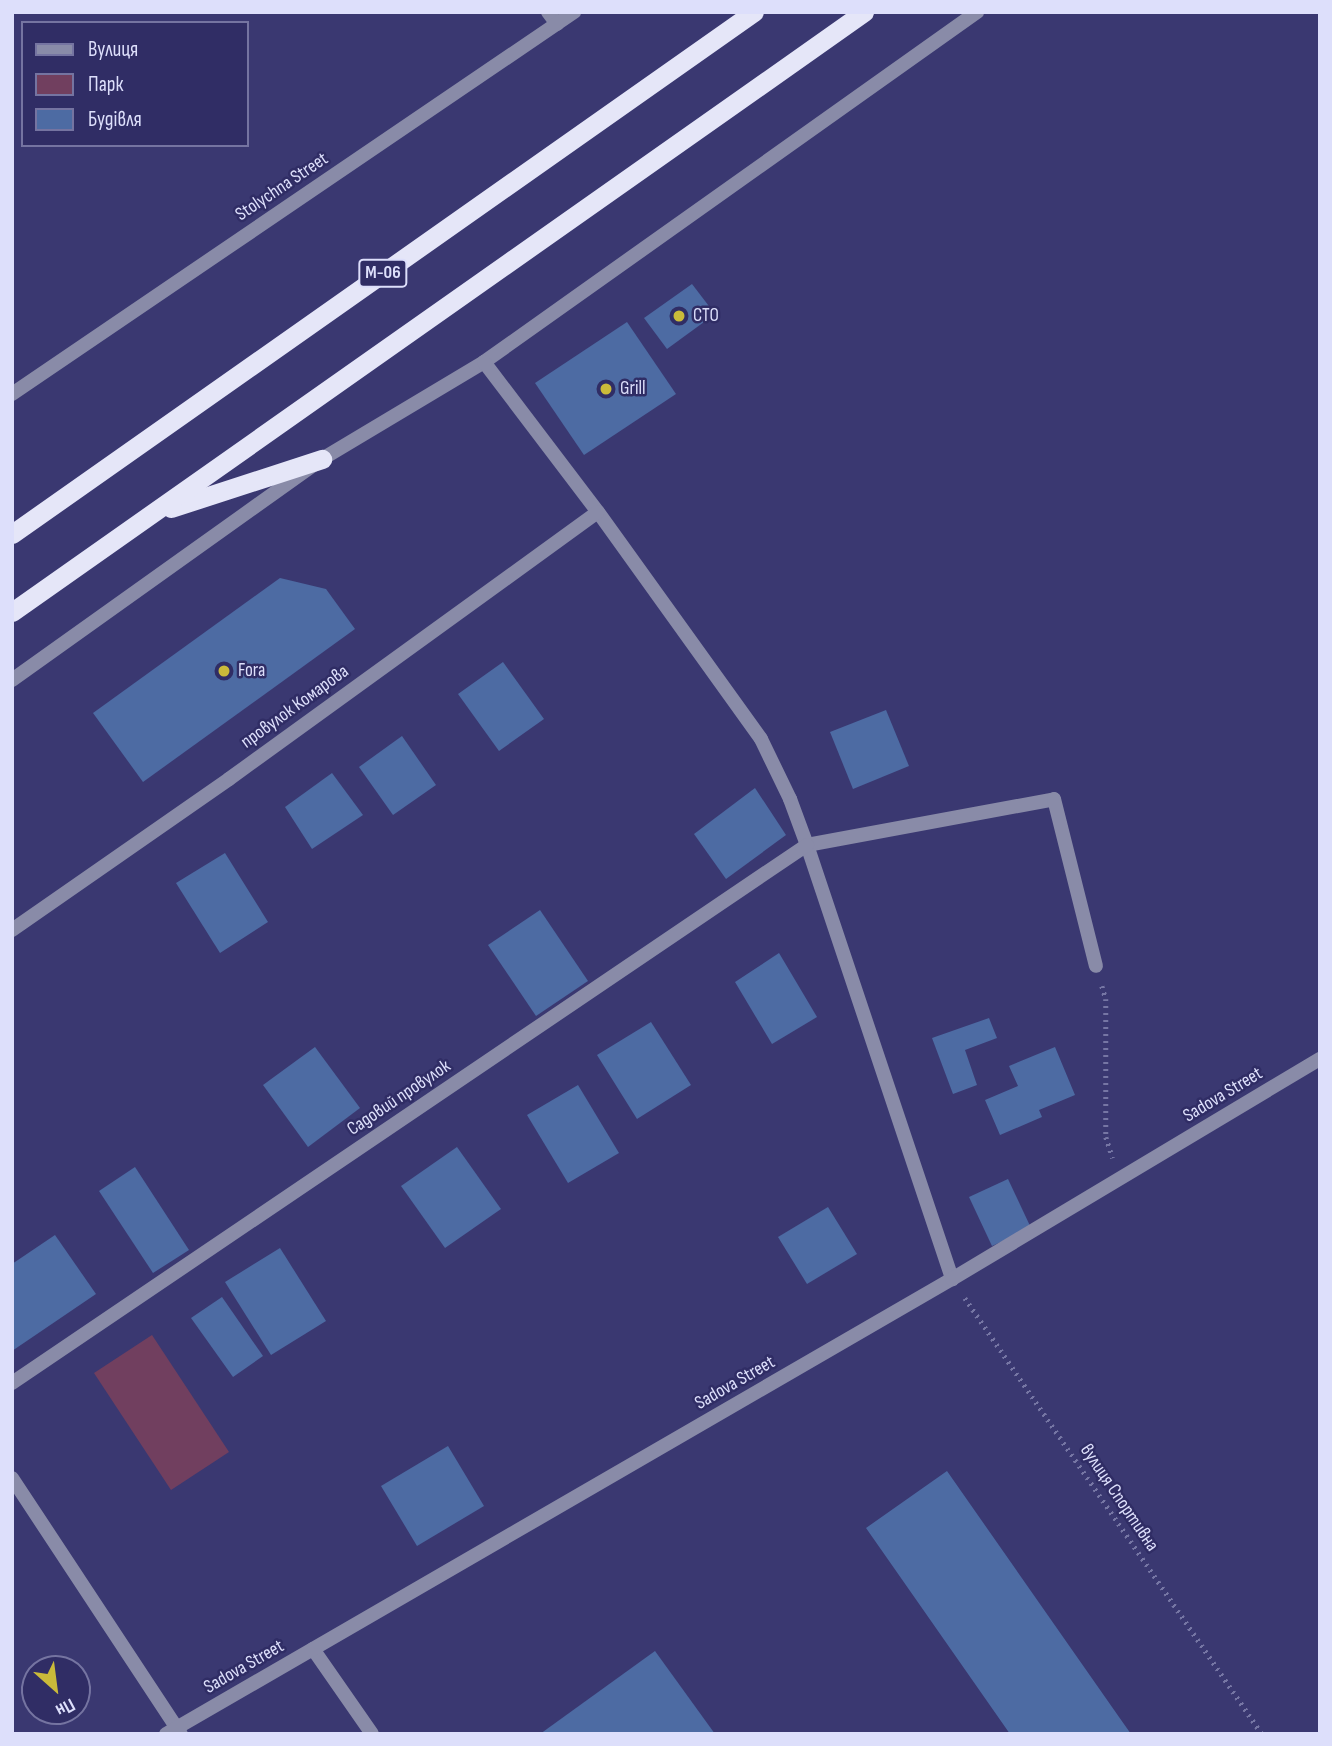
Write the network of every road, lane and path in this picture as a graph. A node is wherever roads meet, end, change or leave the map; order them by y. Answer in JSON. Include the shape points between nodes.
{"nodes":[{"id":1,"x":574,"y":12,"type":"edge"},
{"id":2,"x":754,"y":12,"type":"edge"},
{"id":3,"x":864,"y":12,"type":"edge"},
{"id":4,"x":977,"y":12,"type":"edge"},
{"id":5,"x":553,"y":18,"type":"edge"},
{"id":6,"x":484,"y":362,"type":"junction"},
{"id":7,"x":12,"y":394,"type":"edge"},
{"id":8,"x":322,"y":459,"type":"junction"},
{"id":9,"x":598,"y":512,"type":"junction"},
{"id":10,"x":153,"y":513,"type":"junction"},
{"id":11,"x":12,"y":534,"type":"edge"},
{"id":12,"x":12,"y":612,"type":"edge"},
{"id":13,"x":12,"y":680,"type":"edge"},
{"id":14,"x":807,"y":845,"type":"junction"},
{"id":15,"x":12,"y":930,"type":"edge"},
{"id":16,"x":1096,"y":966,"type":"joint"},
{"id":17,"x":1320,"y":1059,"type":"edge"},
{"id":18,"x":1120,"y":1179,"type":"junction"},
{"id":19,"x":953,"y":1279,"type":"junction"},
{"id":20,"x":12,"y":1383,"type":"edge"},
{"id":21,"x":12,"y":1478,"type":"edge"},
{"id":22,"x":313,"y":1649,"type":"junction"},
{"id":23,"x":176,"y":1732,"type":"edge"},
{"id":24,"x":372,"y":1734,"type":"edge"},
{"id":25,"x":1262,"y":1734,"type":"edge"}],
"edges":[{"from":1,"to":5,"type":"street","name":"Stolychna Street"},
{"from":2,"to":11,"type":"highway","number":"М-06"},
{"from":3,"to":10,"type":"highway"},
{"from":4,"to":6,"type":"street"},
{"from":5,"to":7,"type":"street","name":"Stolychna Street"},
{"from":6,"to":8,"type":"street"},
{"from":6,"to":9,"type":"street"},
{"from":8,"to":10,"type":"highway"},
{"from":8,"to":13,"type":"street"},
{"from":9,"to":14,"type":"street","via":[[761,739]]},
{"from":9,"to":15,"type":"street","name":"провулок Комарова"},
{"from":10,"to":12,"type":"highway"},
{"from":14,"to":16,"type":"street","via":[[1054,799]]},
{"from":14,"to":19,"type":"street"},
{"from":14,"to":20,"type":"street","name":"Садовий провулок"},
{"from":16,"to":18,"type":"path","via":[[1106,999],[1106,1137]]},
{"from":17,"to":18,"type":"street","name":"Sadova Street"},
{"from":18,"to":19,"type":"street","name":"Sadova Street"},
{"from":19,"to":22,"type":"street","name":"Sadova Street"},
{"from":19,"to":25,"type":"path","name":"вулиця Спортивна"},
{"from":21,"to":23,"type":"street"},
{"from":22,"to":23,"type":"street","name":"Sadova Street"},
{"from":22,"to":24,"type":"street"}]}
